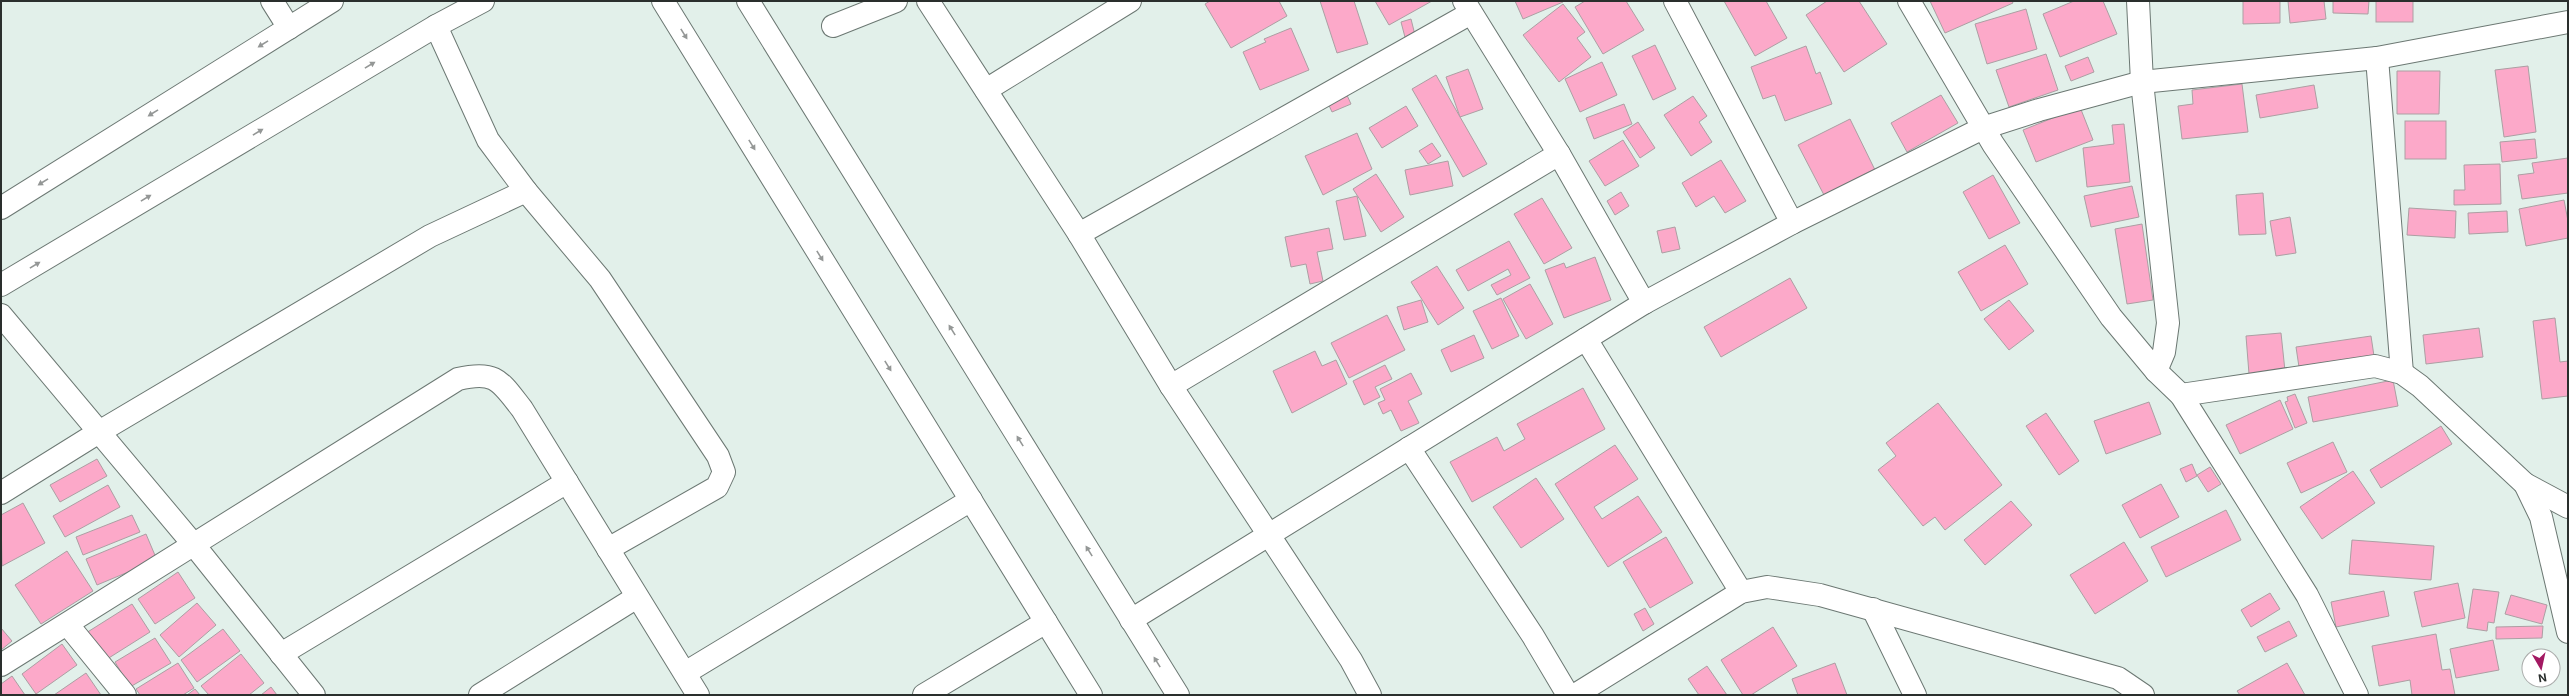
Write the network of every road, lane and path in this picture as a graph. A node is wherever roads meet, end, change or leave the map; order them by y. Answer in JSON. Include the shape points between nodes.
{"nodes":[{"id":1,"x":272,"y":1,"type":"edge"},
{"id":2,"x":332,"y":1,"type":"edge"},
{"id":3,"x":483,"y":1,"type":"edge"},
{"id":4,"x":663,"y":1,"type":"edge"},
{"id":5,"x":748,"y":1,"type":"edge"},
{"id":6,"x":896,"y":1,"type":"edge"},
{"id":7,"x":928,"y":1,"type":"edge"},
{"id":8,"x":1130,"y":1,"type":"edge"},
{"id":9,"x":1675,"y":1,"type":"edge"},
{"id":10,"x":1909,"y":1,"type":"edge"},
{"id":11,"x":2138,"y":1,"type":"edge"},
{"id":12,"x":1468,"y":7,"type":"edge"},
{"id":13,"x":2568,"y":22,"type":"edge"},
{"id":14,"x":436,"y":26,"type":"junction"},
{"id":15,"x":833,"y":26,"type":"dead end"},
{"id":16,"x":289,"y":28,"type":"junction"},
{"id":17,"x":2377,"y":58,"type":"junction"},
{"id":18,"x":2142,"y":82,"type":"junction"},
{"id":19,"x":986,"y":90,"type":"junction"},
{"id":20,"x":1983,"y":128,"type":"junction"},
{"id":21,"x":1559,"y":154,"type":"junction"},
{"id":22,"x":526,"y":191,"type":"junction"},
{"id":23,"x":1,"y":208,"type":"edge"},
{"id":24,"x":1792,"y":223,"type":"junction"},
{"id":25,"x":1079,"y":234,"type":"junction"},
{"id":26,"x":1,"y":285,"type":"edge"},
{"id":27,"x":1644,"y":303,"type":"junction"},
{"id":28,"x":1,"y":315,"type":"edge"},
{"id":29,"x":1586,"y":339,"type":"junction"},
{"id":30,"x":2156,"y":371,"type":"junction"},
{"id":31,"x":2402,"y":374,"type":"junction"},
{"id":32,"x":1170,"y":386,"type":"junction"},
{"id":33,"x":2181,"y":395,"type":"junction"},
{"id":34,"x":99,"y":432,"type":"junction"},
{"id":35,"x":1409,"y":448,"type":"junction"},
{"id":36,"x":567,"y":482,"type":"junction"},
{"id":37,"x":2525,"y":484,"type":"junction"},
{"id":38,"x":1,"y":493,"type":"edge"},
{"id":39,"x":971,"y":500,"type":"junction"},
{"id":40,"x":2568,"y":507,"type":"edge"},
{"id":41,"x":1268,"y":536,"type":"junction"},
{"id":42,"x":194,"y":545,"type":"junction"},
{"id":43,"x":608,"y":549,"type":"junction"},
{"id":44,"x":1741,"y":592,"type":"junction"},
{"id":45,"x":637,"y":597,"type":"junction"},
{"id":46,"x":1873,"y":609,"type":"junction"},
{"id":47,"x":1131,"y":620,"type":"junction"},
{"id":48,"x":1046,"y":622,"type":"junction"},
{"id":49,"x":68,"y":624,"type":"junction"},
{"id":50,"x":2568,"y":632,"type":"edge"},
{"id":51,"x":281,"y":654,"type":"junction"},
{"id":52,"x":1,"y":665,"type":"edge"},
{"id":53,"x":685,"y":673,"type":"junction"},
{"id":54,"x":124,"y":695,"type":"edge"},
{"id":55,"x":314,"y":695,"type":"edge"},
{"id":56,"x":480,"y":695,"type":"edge"},
{"id":57,"x":698,"y":695,"type":"edge"},
{"id":58,"x":924,"y":695,"type":"edge"},
{"id":59,"x":1092,"y":695,"type":"edge"},
{"id":60,"x":1178,"y":695,"type":"edge"},
{"id":61,"x":1370,"y":695,"type":"edge"},
{"id":62,"x":1568,"y":695,"type":"edge"},
{"id":63,"x":1574,"y":695,"type":"edge"},
{"id":64,"x":1915,"y":695,"type":"edge"},
{"id":65,"x":2143,"y":695,"type":"edge"},
{"id":66,"x":2357,"y":695,"type":"edge"}],
"edges":[{"from":1,"to":16,"type":"street"},
{"from":2,"to":16,"type":"street"},
{"from":3,"to":14,"type":"street"},
{"from":4,"to":39,"type":"street","one_way":true},
{"from":47,"to":5,"type":"street","one_way":true},
{"from":6,"to":15,"type":"street"},
{"from":7,"to":19,"type":"street"},
{"from":8,"to":19,"type":"street"},
{"from":9,"to":24,"type":"street"},
{"from":10,"to":20,"type":"street"},
{"from":11,"to":18,"type":"street"},
{"from":12,"to":21,"type":"street"},
{"from":12,"to":25,"type":"street"},
{"from":13,"to":17,"type":"street"},
{"from":14,"to":22,"type":"street","via":[[488,140]]},
{"from":26,"to":14,"type":"street","one_way":true},
{"from":16,"to":23,"type":"street","one_way":true},
{"from":17,"to":18,"type":"street"},
{"from":17,"to":31,"type":"street"},
{"from":18,"to":20,"type":"street"},
{"from":18,"to":30,"type":"street","via":[[2168,323],[2164,352]]},
{"from":19,"to":25,"type":"street"},
{"from":20,"to":24,"type":"street"},
{"from":20,"to":30,"type":"street","via":[[2111,317]]},
{"from":21,"to":27,"type":"street"},
{"from":21,"to":32,"type":"street"},
{"from":22,"to":34,"type":"street","via":[[430,236]]},
{"from":22,"to":43,"type":"street","via":[[600,279],[718,456],[724,472],[717,487]]},
{"from":24,"to":27,"type":"street"},
{"from":25,"to":32,"type":"street"},
{"from":27,"to":29,"type":"street"},
{"from":28,"to":34,"type":"street"},
{"from":29,"to":35,"type":"street"},
{"from":29,"to":44,"type":"street"},
{"from":30,"to":33,"type":"street"},
{"from":31,"to":33,"type":"street","via":[[2375,366]]},
{"from":31,"to":37,"type":"street","via":[[2420,386]]},
{"from":32,"to":41,"type":"street"},
{"from":33,"to":66,"type":"street","via":[[2307,595]]},
{"from":34,"to":38,"type":"street"},
{"from":34,"to":42,"type":"street"},
{"from":35,"to":41,"type":"street"},
{"from":35,"to":62,"type":"street","via":[[1534,636]]},
{"from":36,"to":42,"type":"street","via":[[522,409],[500,380],[478,374],[458,379]]},
{"from":36,"to":43,"type":"street"},
{"from":36,"to":51,"type":"street"},
{"from":37,"to":40,"type":"street"},
{"from":37,"to":50,"type":"street","via":[[2541,517]]},
{"from":39,"to":48,"type":"street"},
{"from":39,"to":53,"type":"street"},
{"from":41,"to":47,"type":"street"},
{"from":41,"to":61,"type":"street","via":[[1350,660]]},
{"from":42,"to":49,"type":"street"},
{"from":42,"to":51,"type":"street"},
{"from":43,"to":45,"type":"street"},
{"from":44,"to":46,"type":"street","via":[[1767,587],[1820,595]]},
{"from":44,"to":63,"type":"street"},
{"from":45,"to":53,"type":"street"},
{"from":45,"to":56,"type":"street"},
{"from":46,"to":64,"type":"street"},
{"from":46,"to":65,"type":"street","via":[[2118,678]]},
{"from":60,"to":47,"type":"street","one_way":true},
{"from":48,"to":58,"type":"street"},
{"from":48,"to":59,"type":"street"},
{"from":49,"to":52,"type":"street"},
{"from":49,"to":54,"type":"street"},
{"from":51,"to":55,"type":"street"},
{"from":53,"to":57,"type":"street"}]}
